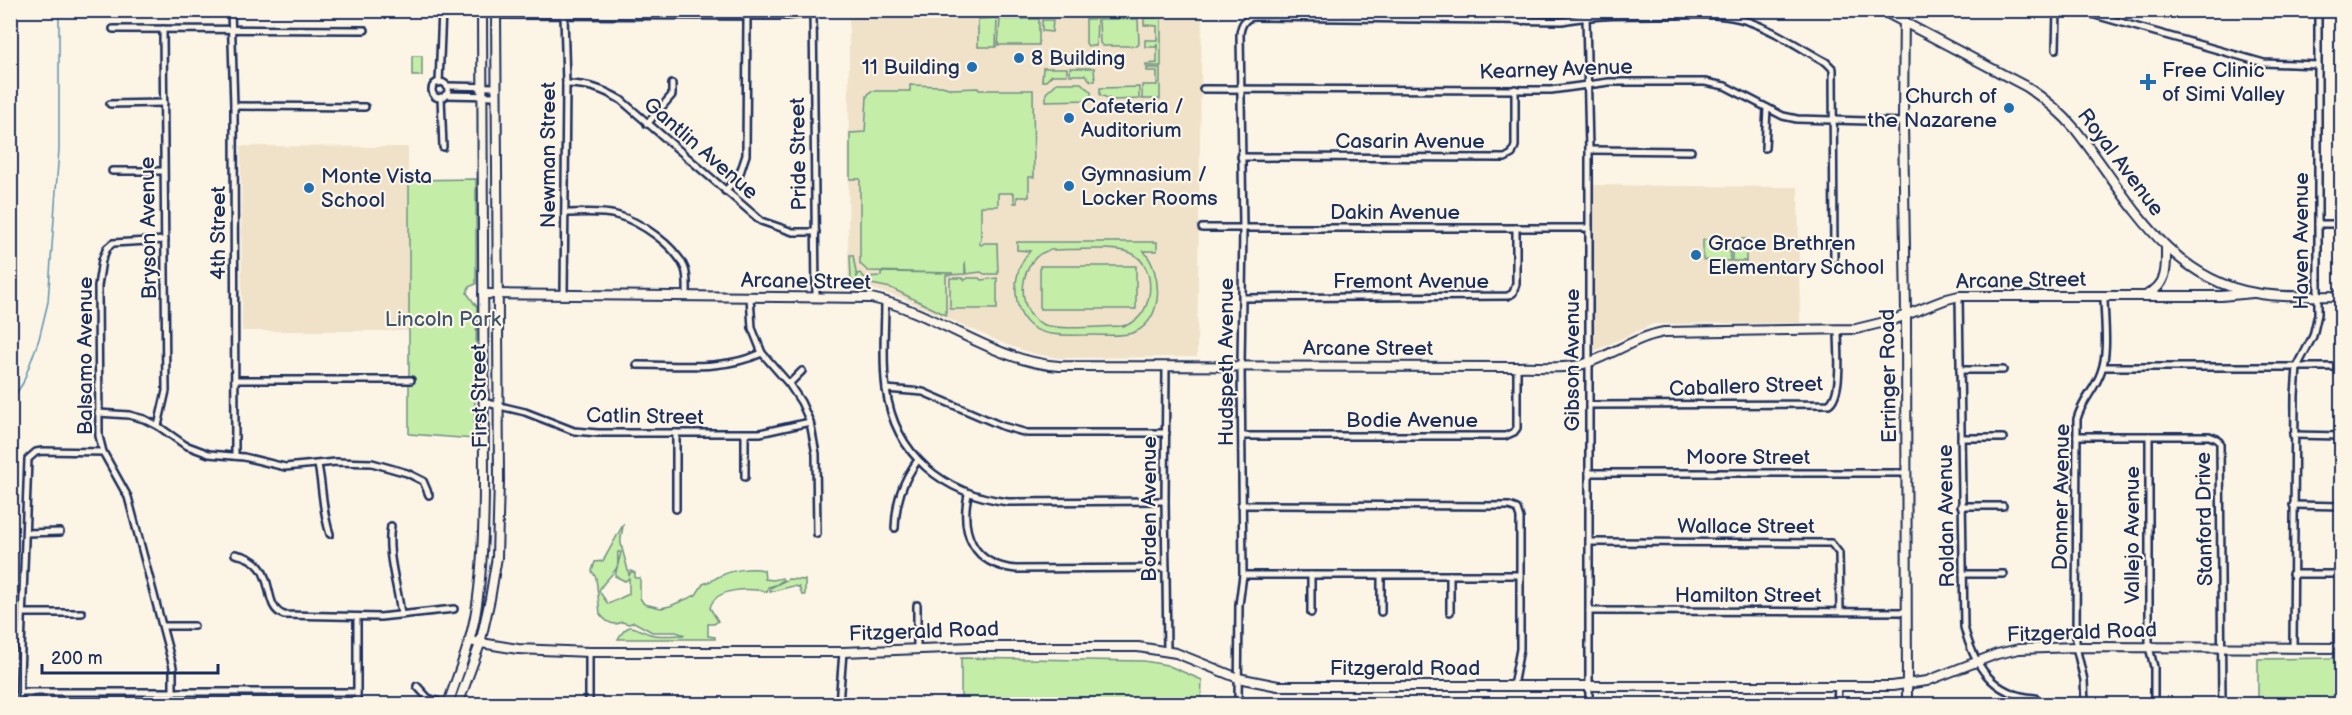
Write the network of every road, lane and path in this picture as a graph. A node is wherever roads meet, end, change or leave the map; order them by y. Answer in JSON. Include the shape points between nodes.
{"nodes":[{"id":1,"x":231,"y":10,"type":"edge"},
{"id":2,"x":442,"y":10,"type":"edge"},
{"id":3,"x":482,"y":10,"type":"edge"},
{"id":4,"x":1296,"y":10,"type":"edge"},
{"id":5,"x":1520,"y":10,"type":"edge"},
{"id":6,"x":1881,"y":10,"type":"edge"},
{"id":7,"x":1904,"y":10,"type":"edge"},
{"id":8,"x":2318,"y":10,"type":"edge"},
{"id":9,"x":2056,"y":11,"type":"edge"},
{"id":10,"x":813,"y":12,"type":"edge"},
{"id":11,"x":496,"y":13,"type":"edge"},
{"id":12,"x":564,"y":15,"type":"junction"},
{"id":13,"x":747,"y":16,"type":"junction"},
{"id":14,"x":1586,"y":16,"type":"junction"},
{"id":15,"x":1296,"y":18,"type":"junction"},
{"id":16,"x":1521,"y":21,"type":"junction"},
{"id":17,"x":1904,"y":23,"type":"junction"},
{"id":18,"x":233,"y":28,"type":"junction"},
{"id":19,"x":113,"y":29,"type":"dead end"},
{"id":20,"x":163,"y":29,"type":"junction"},
{"id":21,"x":365,"y":30,"type":"dead end"},
{"id":22,"x":2056,"y":49,"type":"dead end"},
{"id":23,"x":2318,"y":65,"type":"junction"},
{"id":24,"x":439,"y":83,"type":"junction"},
{"id":25,"x":566,"y":84,"type":"junction"},
{"id":26,"x":672,"y":84,"type":"dead end"},
{"id":27,"x":1586,"y":84,"type":"junction"},
{"id":28,"x":447,"y":86,"type":"junction"},
{"id":29,"x":481,"y":87,"type":"junction"},
{"id":30,"x":1203,"y":89,"type":"dead end"},
{"id":31,"x":1240,"y":89,"type":"junction"},
{"id":32,"x":1515,"y":89,"type":"junction"},
{"id":33,"x":496,"y":91,"type":"junction"},
{"id":34,"x":443,"y":96,"type":"junction"},
{"id":35,"x":482,"y":96,"type":"junction"},
{"id":36,"x":164,"y":103,"type":"junction"},
{"id":37,"x":110,"y":104,"type":"dead end"},
{"id":38,"x":234,"y":106,"type":"junction"},
{"id":39,"x":365,"y":107,"type":"dead end"},
{"id":40,"x":1767,"y":108,"type":"junction"},
{"id":41,"x":1832,"y":119,"type":"junction"},
{"id":42,"x":1903,"y":122,"type":"junction"},
{"id":43,"x":647,"y":124,"type":"junction"},
{"id":44,"x":443,"y":147,"type":"dead end"},
{"id":45,"x":1765,"y":148,"type":"dead end"},
{"id":46,"x":1588,"y":150,"type":"junction"},
{"id":47,"x":1691,"y":151,"type":"dead end"},
{"id":48,"x":1242,"y":157,"type":"junction"},
{"id":49,"x":112,"y":171,"type":"dead end"},
{"id":50,"x":163,"y":171,"type":"junction"},
{"id":51,"x":725,"y":191,"type":"junction"},
{"id":52,"x":565,"y":213,"type":"junction"},
{"id":53,"x":2318,"y":224,"type":"junction"},
{"id":54,"x":2342,"y":224,"type":"edge"},
{"id":55,"x":1202,"y":228,"type":"dead end"},
{"id":56,"x":1243,"y":228,"type":"junction"},
{"id":57,"x":1516,"y":228,"type":"junction"},
{"id":58,"x":1589,"y":228,"type":"junction"},
{"id":59,"x":816,"y":232,"type":"junction"},
{"id":60,"x":165,"y":240,"type":"junction"},
{"id":61,"x":2166,"y":248,"type":"junction"},
{"id":62,"x":1834,"y":259,"type":"dead end"},
{"id":63,"x":2253,"y":293,"type":"junction"},
{"id":64,"x":483,"y":294,"type":"junction"},
{"id":65,"x":496,"y":295,"type":"junction"},
{"id":66,"x":564,"y":296,"type":"junction"},
{"id":67,"x":2104,"y":296,"type":"junction"},
{"id":68,"x":2144,"y":296,"type":"junction"},
{"id":69,"x":2318,"y":296,"type":"junction"},
{"id":70,"x":2342,"y":296,"type":"edge"},
{"id":71,"x":687,"y":297,"type":"junction"},
{"id":72,"x":750,"y":297,"type":"junction"},
{"id":73,"x":816,"y":297,"type":"junction"},
{"id":74,"x":1959,"y":297,"type":"junction"},
{"id":75,"x":1243,"y":298,"type":"junction"},
{"id":76,"x":885,"y":301,"type":"junction"},
{"id":77,"x":1906,"y":313,"type":"junction"},
{"id":78,"x":1838,"y":331,"type":"junction"},
{"id":79,"x":762,"y":353,"type":"junction"},
{"id":80,"x":1589,"y":362,"type":"junction"},
{"id":81,"x":637,"y":365,"type":"dead end"},
{"id":82,"x":1166,"y":366,"type":"junction"},
{"id":83,"x":1241,"y":366,"type":"junction"},
{"id":84,"x":1517,"y":366,"type":"junction"},
{"id":85,"x":2103,"y":367,"type":"junction"},
{"id":86,"x":2297,"y":367,"type":"junction"},
{"id":87,"x":2342,"y":367,"type":"edge"},
{"id":88,"x":2003,"y":369,"type":"dead end"},
{"id":89,"x":1960,"y":370,"type":"junction"},
{"id":90,"x":802,"y":371,"type":"dead end"},
{"id":91,"x":235,"y":380,"type":"junction"},
{"id":92,"x":411,"y":380,"type":"dead end"},
{"id":93,"x":789,"y":384,"type":"junction"},
{"id":94,"x":886,"y":389,"type":"junction"},
{"id":95,"x":483,"y":402,"type":"junction"},
{"id":96,"x":497,"y":405,"type":"junction"},
{"id":97,"x":1589,"y":405,"type":"junction"},
{"id":98,"x":98,"y":413,"type":"junction"},
{"id":99,"x":810,"y":422,"type":"junction"},
{"id":100,"x":158,"y":426,"type":"junction"},
{"id":101,"x":676,"y":434,"type":"junction"},
{"id":102,"x":745,"y":434,"type":"junction"},
{"id":103,"x":1166,"y":434,"type":"junction"},
{"id":104,"x":2293,"y":435,"type":"junction"},
{"id":105,"x":1242,"y":436,"type":"junction"},
{"id":106,"x":2077,"y":436,"type":"junction"},
{"id":107,"x":2149,"y":436,"type":"junction"},
{"id":108,"x":2342,"y":436,"type":"edge"},
{"id":109,"x":1961,"y":438,"type":"junction"},
{"id":110,"x":2003,"y":438,"type":"dead end"},
{"id":111,"x":103,"y":452,"type":"junction"},
{"id":112,"x":235,"y":456,"type":"junction"},
{"id":113,"x":918,"y":460,"type":"junction"},
{"id":114,"x":318,"y":465,"type":"junction"},
{"id":115,"x":1907,"y":473,"type":"junction"},
{"id":116,"x":1589,"y":474,"type":"junction"},
{"id":117,"x":745,"y":477,"type":"dead end"},
{"id":118,"x":968,"y":494,"type":"junction"},
{"id":119,"x":429,"y":495,"type":"dead end"},
{"id":120,"x":1165,"y":501,"type":"junction"},
{"id":121,"x":1242,"y":505,"type":"junction"},
{"id":122,"x":1961,"y":506,"type":"junction"},
{"id":123,"x":2003,"y":506,"type":"dead end"},
{"id":124,"x":2293,"y":506,"type":"junction"},
{"id":125,"x":2342,"y":506,"type":"edge"},
{"id":126,"x":676,"y":509,"type":"dead end"},
{"id":127,"x":391,"y":526,"type":"dead end"},
{"id":128,"x":895,"y":528,"type":"dead end"},
{"id":129,"x":60,"y":532,"type":"dead end"},
{"id":130,"x":26,"y":533,"type":"junction"},
{"id":131,"x":330,"y":534,"type":"dead end"},
{"id":132,"x":817,"y":534,"type":"dead end"},
{"id":133,"x":1589,"y":542,"type":"junction"},
{"id":134,"x":235,"y":554,"type":"dead end"},
{"id":135,"x":1166,"y":568,"type":"junction"},
{"id":136,"x":1963,"y":574,"type":"junction"},
{"id":137,"x":2004,"y":574,"type":"dead end"},
{"id":138,"x":2292,"y":574,"type":"junction"},
{"id":139,"x":2342,"y":574,"type":"edge"},
{"id":140,"x":1243,"y":575,"type":"junction"},
{"id":141,"x":1311,"y":575,"type":"junction"},
{"id":142,"x":1381,"y":575,"type":"junction"},
{"id":143,"x":1450,"y":575,"type":"junction"},
{"id":144,"x":1520,"y":575,"type":"junction"},
{"id":145,"x":917,"y":606,"type":"dead end"},
{"id":146,"x":454,"y":609,"type":"dead end"},
{"id":147,"x":1589,"y":611,"type":"junction"},
{"id":148,"x":1840,"y":611,"type":"junction"},
{"id":149,"x":1381,"y":612,"type":"dead end"},
{"id":150,"x":1450,"y":612,"type":"dead end"},
{"id":151,"x":1907,"y":612,"type":"junction"},
{"id":152,"x":23,"y":613,"type":"junction"},
{"id":153,"x":82,"y":613,"type":"dead end"},
{"id":154,"x":1311,"y":613,"type":"dead end"},
{"id":155,"x":401,"y":615,"type":"junction"},
{"id":156,"x":357,"y":617,"type":"junction"},
{"id":157,"x":163,"y":626,"type":"junction"},
{"id":158,"x":194,"y":626,"type":"dead end"},
{"id":159,"x":469,"y":641,"type":"junction"},
{"id":160,"x":480,"y":644,"type":"junction"},
{"id":161,"x":2076,"y":647,"type":"junction"},
{"id":162,"x":2149,"y":647,"type":"junction"},
{"id":163,"x":2221,"y":648,"type":"junction"},
{"id":164,"x":2293,"y":648,"type":"junction"},
{"id":165,"x":2342,"y":648,"type":"edge"},
{"id":166,"x":917,"y":649,"type":"junction"},
{"id":167,"x":1167,"y":651,"type":"junction"},
{"id":168,"x":589,"y":652,"type":"junction"},
{"id":169,"x":843,"y":652,"type":"junction"},
{"id":170,"x":1977,"y":661,"type":"junction"},
{"id":171,"x":1238,"y":678,"type":"junction"},
{"id":172,"x":1907,"y":684,"type":"junction"},
{"id":173,"x":417,"y":686,"type":"dead end"},
{"id":174,"x":1513,"y":686,"type":"junction"},
{"id":175,"x":1589,"y":686,"type":"junction"},
{"id":176,"x":1838,"y":686,"type":"junction"},
{"id":177,"x":20,"y":692,"type":"junction"},
{"id":178,"x":173,"y":692,"type":"junction"},
{"id":179,"x":357,"y":692,"type":"junction"},
{"id":180,"x":2035,"y":698,"type":"dead end"},
{"id":181,"x":20,"y":705,"type":"edge"},
{"id":182,"x":357,"y":705,"type":"edge"},
{"id":183,"x":447,"y":705,"type":"edge"},
{"id":184,"x":458,"y":705,"type":"edge"},
{"id":185,"x":589,"y":705,"type":"edge"},
{"id":186,"x":839,"y":705,"type":"edge"},
{"id":187,"x":1238,"y":705,"type":"edge"},
{"id":188,"x":1589,"y":705,"type":"edge"},
{"id":189,"x":1837,"y":705,"type":"edge"},
{"id":190,"x":1907,"y":705,"type":"edge"},
{"id":191,"x":2085,"y":705,"type":"edge"},
{"id":192,"x":2154,"y":705,"type":"edge"},
{"id":193,"x":2222,"y":705,"type":"edge"}],
"edges":[{"from":1,"to":18,"type":"street","name":"4th Street"},
{"from":2,"to":24,"type":"street"},
{"from":3,"to":29,"type":"main road","name":"First Street"},
{"from":4,"to":15,"type":"street"},
{"from":5,"to":16,"type":"street"},
{"from":6,"to":17,"type":"main road","name":"Royal Avenue"},
{"from":7,"to":17,"type":"main road","name":"Erringer Road"},
{"from":8,"to":23,"type":"street","name":"Haven Avenue"},
{"from":9,"to":22,"type":"street"},
{"from":9,"to":23,"type":"street","via":[[2088,13],[2264,63]]},
{"from":10,"to":13,"type":"street"},
{"from":10,"to":59,"type":"street","name":"Pride Street"},
{"from":11,"to":12,"type":"street"},
{"from":11,"to":33,"type":"main road","name":"First Street"},
{"from":12,"to":13,"type":"street"},
{"from":12,"to":25,"type":"street","name":"Newman Street"},
{"from":13,"to":51,"type":"street","via":[[746,155],[739,176]]},
{"from":14,"to":16,"type":"street","via":[[1562,21]]},
{"from":14,"to":27,"type":"street","name":"Gibson Avenue"},
{"from":14,"to":41,"type":"street","via":[[1713,15],[1756,24],[1830,65],[1834,74]]},
{"from":15,"to":16,"type":"street"},
{"from":15,"to":31,"type":"street","name":"Hudspeth Avenue","via":[[1250,17],[1241,26]]},
{"from":17,"to":42,"type":"main road","name":"Erringer Road"},
{"from":17,"to":61,"type":"main road","name":"Royal Avenue","via":[[2046,100],[2074,128]]},
{"from":18,"to":20,"type":"street"},
{"from":18,"to":21,"type":"street"},
{"from":18,"to":38,"type":"street","name":"4th Street"},
{"from":19,"to":20,"type":"street"},
{"from":20,"to":36,"type":"street","name":"Bryson Avenue"},
{"from":23,"to":53,"type":"street","name":"Haven Avenue"},
{"from":24,"to":28,"type":"street"},
{"from":24,"to":34,"type":"street","via":[[432,90],[434,96]]},
{"from":25,"to":43,"type":"street","name":"Gantlin Avenue","via":[[608,92]]},
{"from":25,"to":52,"type":"street","name":"Newman Street"},
{"from":26,"to":43,"type":"street","via":[[672,95]]},
{"from":27,"to":32,"type":"street","name":"Kearney Avenue","via":[[1551,90]]},
{"from":27,"to":40,"type":"street","name":"Kearney Avenue","via":[[1715,83]]},
{"from":27,"to":46,"type":"street","name":"Gibson Avenue"},
{"from":28,"to":29,"type":"street"},
{"from":28,"to":34,"type":"street"},
{"from":29,"to":33,"type":"street"},
{"from":29,"to":35,"type":"main road","name":"First Street"},
{"from":30,"to":31,"type":"street","name":"Kearney Avenue"},
{"from":31,"to":32,"type":"street","name":"Kearney Avenue"},
{"from":31,"to":48,"type":"street","name":"Hudspeth Avenue"},
{"from":32,"to":48,"type":"street","name":"Casarin Avenue","via":[[1515,146],[1505,158]]},
{"from":33,"to":35,"type":"street"},
{"from":33,"to":65,"type":"main road","name":"First Street"},
{"from":34,"to":35,"type":"street"},
{"from":34,"to":44,"type":"street"},
{"from":35,"to":64,"type":"main road","name":"First Street"},
{"from":36,"to":37,"type":"street"},
{"from":36,"to":50,"type":"street","name":"Bryson Avenue"},
{"from":38,"to":39,"type":"street"},
{"from":38,"to":91,"type":"street","name":"4th Street"},
{"from":40,"to":41,"type":"street","name":"Kearney Avenue","via":[[1797,119]]},
{"from":40,"to":45,"type":"street"},
{"from":41,"to":42,"type":"street","name":"Kearney Avenue"},
{"from":41,"to":62,"type":"street"},
{"from":42,"to":77,"type":"main road","name":"Erringer Road"},
{"from":43,"to":51,"type":"street","name":"Gantlin Avenue"},
{"from":46,"to":47,"type":"street"},
{"from":46,"to":58,"type":"street","name":"Gibson Avenue"},
{"from":48,"to":56,"type":"street","name":"Hudspeth Avenue"},
{"from":49,"to":50,"type":"street"},
{"from":50,"to":60,"type":"street","name":"Bryson Avenue"},
{"from":51,"to":59,"type":"street","name":"Gantlin Avenue","via":[[770,226]]},
{"from":52,"to":66,"type":"street","name":"Newman Street"},
{"from":52,"to":71,"type":"street","via":[[616,215],[647,229],[681,260],[687,277]]},
{"from":53,"to":54,"type":"street"},
{"from":53,"to":69,"type":"street","name":"Haven Avenue"},
{"from":55,"to":56,"type":"street","name":"Dakin Avenue"},
{"from":56,"to":57,"type":"street","name":"Dakin Avenue"},
{"from":56,"to":75,"type":"street","name":"Hudspeth Avenue"},
{"from":57,"to":58,"type":"street","name":"Dakin Avenue"},
{"from":57,"to":75,"type":"street","name":"Fremont Avenue","via":[[1516,284],[1508,296]]},
{"from":58,"to":80,"type":"street","name":"Gibson Avenue"},
{"from":59,"to":73,"type":"street","name":"Pride Street"},
{"from":60,"to":98,"type":"street","name":"Balsamo Avenue","via":[[113,243],[105,254],[98,286]]},
{"from":60,"to":100,"type":"street","name":"Bryson Avenue","via":[[166,391]]},
{"from":61,"to":63,"type":"main road","name":"Royal Avenue","via":[[2207,276]]},
{"from":61,"to":68,"type":"main road","via":[[2167,272],[2161,285]]},
{"from":63,"to":68,"type":"main road","name":"Arcane Street"},
{"from":63,"to":69,"type":"main road","name":"Royal Avenue"},
{"from":64,"to":65,"type":"main road","name":"Arcane Street"},
{"from":64,"to":95,"type":"main road","name":"First Street"},
{"from":65,"to":66,"type":"main road","name":"Arcane Street"},
{"from":65,"to":96,"type":"main road","name":"First Street"},
{"from":66,"to":71,"type":"main road","name":"Arcane Street"},
{"from":67,"to":68,"type":"main road","name":"Arcane Street"},
{"from":67,"to":74,"type":"main road","name":"Arcane Street"},
{"from":67,"to":85,"type":"street","name":"Donner Avenue"},
{"from":69,"to":70,"type":"main road","name":"Royal Avenue"},
{"from":69,"to":86,"type":"street","name":"Haven Avenue","via":[[2316,327]]},
{"from":71,"to":72,"type":"main road","name":"Arcane Street"},
{"from":72,"to":73,"type":"main road","name":"Arcane Street"},
{"from":72,"to":79,"type":"street","via":[[752,328]]},
{"from":73,"to":76,"type":"main road","name":"Arcane Street"},
{"from":74,"to":77,"type":"main road","name":"Arcane Street"},
{"from":74,"to":89,"type":"street","name":"Roldan Avenue"},
{"from":75,"to":83,"type":"street","name":"Hudspeth Avenue"},
{"from":76,"to":82,"type":"main road","name":"Arcane Street","via":[[1035,363]]},
{"from":76,"to":94,"type":"street"},
{"from":77,"to":78,"type":"main road","name":"Arcane Street","via":[[1875,326]]},
{"from":77,"to":115,"type":"main road","name":"Erringer Road"},
{"from":78,"to":80,"type":"main road","name":"Arcane Street","via":[[1664,332],[1638,338]]},
{"from":78,"to":97,"type":"street","name":"Caballero Street","via":[[1838,391],[1829,404]]},
{"from":79,"to":81,"type":"street","via":[[726,365]]},
{"from":79,"to":93,"type":"street"},
{"from":80,"to":84,"type":"main road","name":"Arcane Street"},
{"from":80,"to":97,"type":"street","name":"Gibson Avenue"},
{"from":82,"to":83,"type":"main road","name":"Arcane Street"},
{"from":82,"to":103,"type":"street","name":"Borden Avenue"},
{"from":83,"to":84,"type":"main road","name":"Arcane Street"},
{"from":83,"to":105,"type":"street","name":"Hudspeth Avenue"},
{"from":84,"to":105,"type":"street","name":"Bodie Avenue","via":[[1517,428],[1505,436]]},
{"from":85,"to":86,"type":"street"},
{"from":85,"to":106,"type":"street","name":"Donner Avenue","via":[[2080,407]]},
{"from":86,"to":87,"type":"street"},
{"from":86,"to":104,"type":"street","name":"Haven Avenue"},
{"from":88,"to":89,"type":"street"},
{"from":89,"to":109,"type":"street","name":"Roldan Avenue"},
{"from":90,"to":93,"type":"street"},
{"from":91,"to":92,"type":"street"},
{"from":91,"to":112,"type":"street","name":"4th Street"},
{"from":93,"to":99,"type":"street"},
{"from":94,"to":103,"type":"street","via":[[923,392],[1028,433]]},
{"from":94,"to":113,"type":"street","via":[[896,427]]},
{"from":95,"to":96,"type":"street","name":"Catlin Street"},
{"from":95,"to":159,"type":"main road","name":"First Street","via":[[483,557]]},
{"from":96,"to":101,"type":"street","name":"Catlin Street","via":[[574,431]]},
{"from":96,"to":160,"type":"main road","name":"First Street","via":[[497,557]]},
{"from":97,"to":116,"type":"street","name":"Gibson Avenue"},
{"from":98,"to":100,"type":"street","via":[[129,415]]},
{"from":98,"to":111,"type":"street","name":"Balsamo Avenue"},
{"from":99,"to":102,"type":"street","name":"Catlin Street"},
{"from":99,"to":132,"type":"street","via":[[816,454]]},
{"from":100,"to":112,"type":"street","via":[[196,451]]},
{"from":101,"to":102,"type":"street","name":"Catlin Street"},
{"from":101,"to":126,"type":"street"},
{"from":102,"to":117,"type":"street"},
{"from":103,"to":120,"type":"street","name":"Borden Avenue"},
{"from":104,"to":108,"type":"street"},
{"from":104,"to":124,"type":"street","name":"Haven Avenue"},
{"from":105,"to":121,"type":"street","name":"Hudspeth Avenue"},
{"from":106,"to":107,"type":"street","name":"Stanford Drive"},
{"from":106,"to":161,"type":"street","name":"Donner Avenue"},
{"from":107,"to":162,"type":"street","name":"Vallejo Avenue"},
{"from":107,"to":163,"type":"street","name":"Stanford Drive","via":[[2209,436],[2220,442]]},
{"from":109,"to":110,"type":"street"},
{"from":109,"to":122,"type":"street","name":"Roldan Avenue"},
{"from":111,"to":130,"type":"street","via":[[42,451],[31,456],[27,465]]},
{"from":111,"to":157,"type":"street","name":"Balsamo Avenue","via":[[128,497]]},
{"from":112,"to":114,"type":"street","via":[[285,466]]},
{"from":113,"to":118,"type":"street","via":[[940,479]]},
{"from":113,"to":128,"type":"street","via":[[900,490]]},
{"from":114,"to":119,"type":"street","via":[[354,461],[390,467],[423,482]]},
{"from":114,"to":131,"type":"street","via":[[323,512]]},
{"from":115,"to":116,"type":"street","name":"Moore Street"},
{"from":115,"to":151,"type":"main road","name":"Erringer Road"},
{"from":116,"to":133,"type":"street","name":"Gibson Avenue"},
{"from":118,"to":120,"type":"street","via":[[1008,502]]},
{"from":118,"to":135,"type":"street","via":[[964,516],[969,537],[981,554],[999,566]]},
{"from":120,"to":135,"type":"street","name":"Borden Avenue"},
{"from":121,"to":140,"type":"street","name":"Hudspeth Avenue"},
{"from":121,"to":144,"type":"street","via":[[1509,506],[1517,509],[1520,519]]},
{"from":122,"to":123,"type":"street"},
{"from":122,"to":136,"type":"street","name":"Roldan Avenue"},
{"from":124,"to":125,"type":"street"},
{"from":124,"to":138,"type":"street","name":"Haven Avenue"},
{"from":127,"to":155,"type":"street","via":[[390,548]]},
{"from":129,"to":130,"type":"street"},
{"from":130,"to":152,"type":"street"},
{"from":133,"to":147,"type":"street","name":"Gibson Avenue"},
{"from":133,"to":148,"type":"street","name":"Wallace Street","via":[[1831,543],[1839,553]]},
{"from":134,"to":156,"type":"street","via":[[261,568],[273,606],[280,613]]},
{"from":135,"to":167,"type":"street","name":"Borden Avenue"},
{"from":136,"to":137,"type":"street"},
{"from":136,"to":170,"type":"street","name":"Roldan Avenue","via":[[1964,627]]},
{"from":138,"to":139,"type":"street"},
{"from":138,"to":164,"type":"street","name":"Haven Avenue"},
{"from":140,"to":141,"type":"street"},
{"from":140,"to":171,"type":"street","name":"Hudspeth Avenue"},
{"from":141,"to":142,"type":"street"},
{"from":141,"to":154,"type":"street"},
{"from":142,"to":143,"type":"street"},
{"from":142,"to":149,"type":"street"},
{"from":143,"to":144,"type":"street"},
{"from":143,"to":150,"type":"street"},
{"from":144,"to":174,"type":"street","via":[[1520,649]]},
{"from":145,"to":166,"type":"street"},
{"from":146,"to":155,"type":"street"},
{"from":147,"to":148,"type":"street","name":"Hamilton Street"},
{"from":147,"to":175,"type":"street","name":"Gibson Avenue"},
{"from":148,"to":151,"type":"street","name":"Hamilton Street"},
{"from":151,"to":172,"type":"main road","name":"Erringer Road"},
{"from":152,"to":153,"type":"street"},
{"from":152,"to":177,"type":"street"},
{"from":155,"to":156,"type":"street"},
{"from":156,"to":179,"type":"street"},
{"from":157,"to":158,"type":"street"},
{"from":157,"to":178,"type":"street","name":"Balsamo Avenue","via":[[173,667]]},
{"from":159,"to":160,"type":"main road","name":"Fitzgerald Road"},
{"from":159,"to":183,"type":"main road","name":"First Street"},
{"from":160,"to":168,"type":"main road","name":"Fitzgerald Road"},
{"from":160,"to":184,"type":"main road","name":"First Street"},
{"from":161,"to":162,"type":"main road","name":"Fitzgerald Road"},
{"from":161,"to":170,"type":"main road","name":"Fitzgerald Road","via":[[2019,649]]},
{"from":161,"to":191,"type":"street","name":"Donner Avenue"},
{"from":162,"to":163,"type":"main road","name":"Fitzgerald Road"},
{"from":162,"to":192,"type":"street","name":"Vallejo Avenue","via":[[2154,667]]},
{"from":163,"to":164,"type":"main road","name":"Fitzgerald Road"},
{"from":163,"to":193,"type":"street","name":"Stanford Drive"},
{"from":164,"to":165,"type":"main road","name":"Fitzgerald Road"},
{"from":166,"to":167,"type":"main road","name":"Fitzgerald Road","via":[[1126,647]]},
{"from":166,"to":169,"type":"main road","name":"Fitzgerald Road"},
{"from":167,"to":171,"type":"main road","name":"Fitzgerald Road"},
{"from":168,"to":169,"type":"main road","name":"Fitzgerald Road"},
{"from":168,"to":185,"type":"street"},
{"from":169,"to":186,"type":"street"},
{"from":170,"to":172,"type":"main road","name":"Fitzgerald Road","via":[[1941,677]]},
{"from":170,"to":180,"type":"street","name":"Roldan Avenue","via":[[1986,676],[2001,688],[2020,697]]},
{"from":171,"to":174,"type":"main road","name":"Fitzgerald Road","via":[[1278,686]]},
{"from":171,"to":187,"type":"street","name":"Hudspeth Avenue"},
{"from":172,"to":176,"type":"main road","name":"Fitzgerald Road"},
{"from":172,"to":190,"type":"main road","name":"Erringer Road"},
{"from":173,"to":183,"type":"street","via":[[428,698]]},
{"from":174,"to":175,"type":"main road","name":"Fitzgerald Road"},
{"from":175,"to":176,"type":"main road","name":"Fitzgerald Road"},
{"from":175,"to":188,"type":"street","name":"Gibson Avenue"},
{"from":176,"to":189,"type":"street"},
{"from":177,"to":178,"type":"street"},
{"from":177,"to":181,"type":"street"},
{"from":178,"to":179,"type":"street"},
{"from":179,"to":182,"type":"street"}]}
